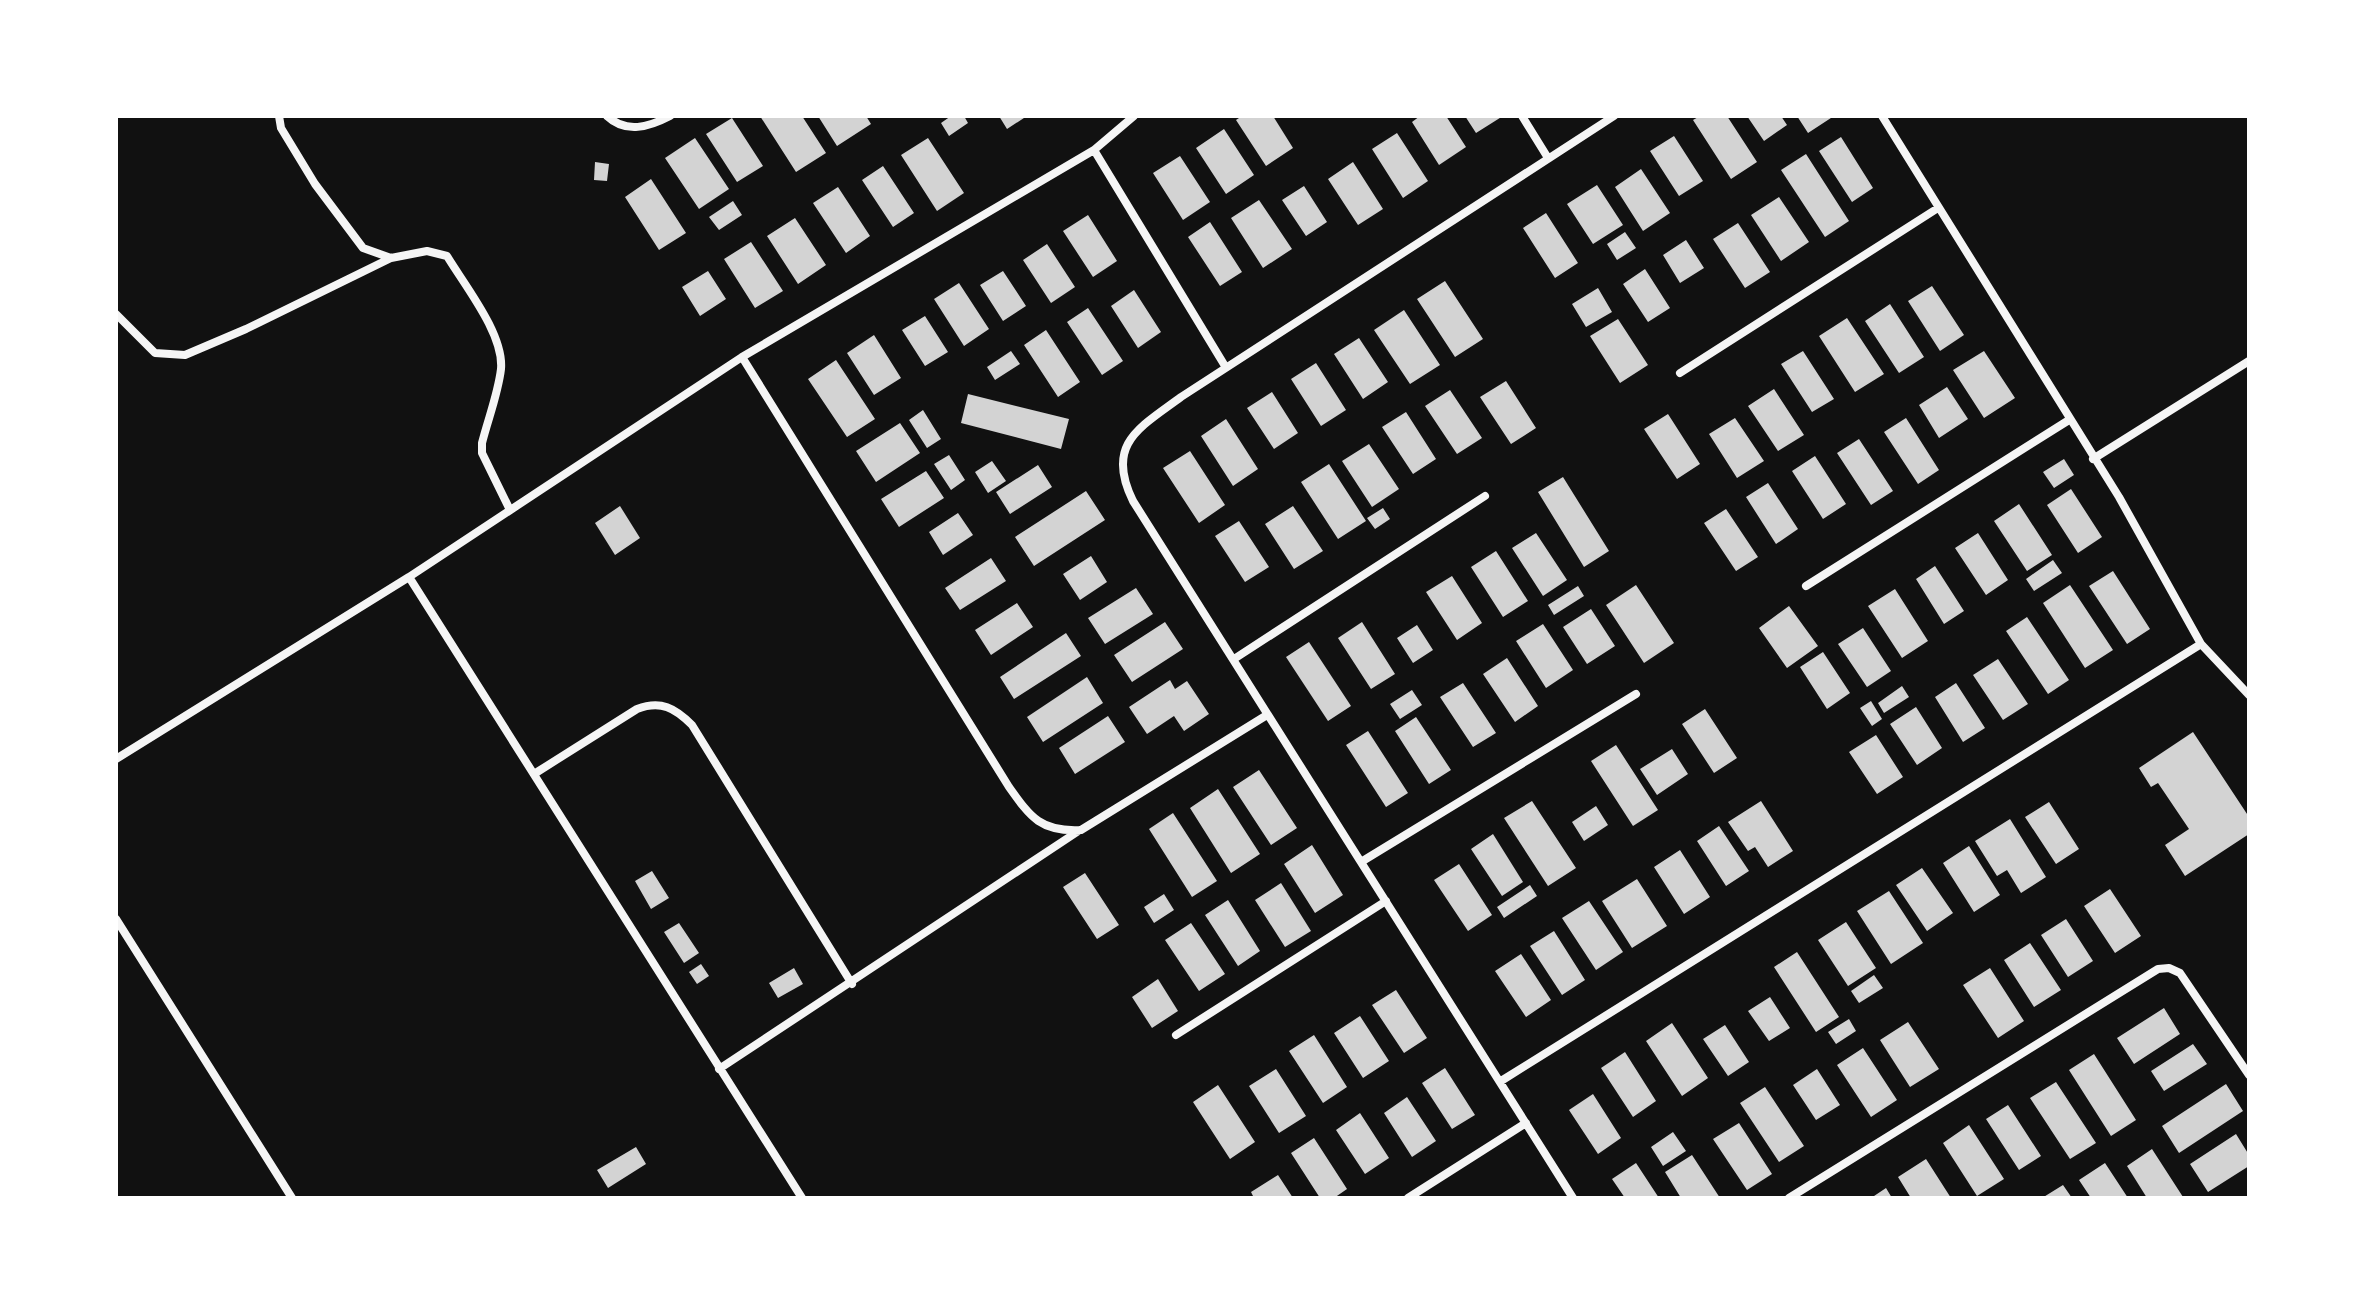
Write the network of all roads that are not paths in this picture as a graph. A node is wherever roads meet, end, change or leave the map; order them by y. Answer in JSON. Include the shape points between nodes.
{"nodes":[{"id":1,"x":279,"y":116,"type":"edge"},
{"id":2,"x":607,"y":116,"type":"edge"},
{"id":3,"x":670,"y":116,"type":"edge"},
{"id":4,"x":1134,"y":116,"type":"edge"},
{"id":5,"x":1522,"y":116,"type":"edge"},
{"id":6,"x":1614,"y":116,"type":"edge"},
{"id":7,"x":1882,"y":116,"type":"edge"},
{"id":8,"x":1094,"y":150,"type":"junction"},
{"id":9,"x":1548,"y":158,"type":"junction"},
{"id":10,"x":1938,"y":208,"type":"junction"},
{"id":11,"x":391,"y":258,"type":"junction"},
{"id":12,"x":116,"y":314,"type":"edge"},
{"id":13,"x":742,"y":357,"type":"junction"},
{"id":14,"x":2249,"y":361,"type":"edge"},
{"id":15,"x":1225,"y":366,"type":"junction"},
{"id":16,"x":1680,"y":373,"type":"dead end"},
{"id":17,"x":2069,"y":420,"type":"junction"},
{"id":18,"x":2093,"y":459,"type":"junction"},
{"id":19,"x":1485,"y":496,"type":"dead end"},
{"id":20,"x":510,"y":510,"type":"junction"},
{"id":21,"x":409,"y":577,"type":"junction"},
{"id":22,"x":1806,"y":586,"type":"dead end"},
{"id":23,"x":2201,"y":644,"type":"junction"},
{"id":24,"x":1234,"y":659,"type":"junction"},
{"id":25,"x":1636,"y":694,"type":"dead end"},
{"id":26,"x":2249,"y":695,"type":"edge"},
{"id":27,"x":1267,"y":715,"type":"junction"},
{"id":28,"x":116,"y":759,"type":"edge"},
{"id":29,"x":534,"y":774,"type":"junction"},
{"id":30,"x":1081,"y":830,"type":"junction"},
{"id":31,"x":1361,"y":862,"type":"junction"},
{"id":32,"x":1386,"y":901,"type":"junction"},
{"id":33,"x":116,"y":919,"type":"edge"},
{"id":34,"x":852,"y":984,"type":"junction"},
{"id":35,"x":1176,"y":1035,"type":"dead end"},
{"id":36,"x":719,"y":1069,"type":"junction"},
{"id":37,"x":2249,"y":1075,"type":"edge"},
{"id":38,"x":1501,"y":1081,"type":"junction"},
{"id":39,"x":1526,"y":1123,"type":"junction"},
{"id":40,"x":292,"y":1198,"type":"edge"},
{"id":41,"x":802,"y":1198,"type":"edge"},
{"id":42,"x":1408,"y":1198,"type":"edge"},
{"id":43,"x":1573,"y":1198,"type":"edge"},
{"id":44,"x":1789,"y":1198,"type":"edge"}],
"edges":[{"from":1,"to":11,"type":"street","via":[[315,184],[363,248]]},
{"from":2,"to":3,"type":"street","via":[[639,129]]},
{"from":4,"to":8,"type":"street"},
{"from":5,"to":9,"type":"street"},
{"from":6,"to":9,"type":"street"},
{"from":7,"to":10,"type":"street"},
{"from":8,"to":13,"type":"street"},
{"from":8,"to":15,"type":"street"},
{"from":9,"to":15,"type":"street"},
{"from":10,"to":16,"type":"street"},
{"from":10,"to":17,"type":"street"},
{"from":11,"to":12,"type":"street","via":[[185,355],[155,353]]},
{"from":11,"to":20,"type":"street","via":[[427,251],[447,256],[488,322],[501,370],[482,453]]},
{"from":13,"to":20,"type":"street"},
{"from":13,"to":30,"type":"street","via":[[1022,805],[1039,823],[1058,831]]},
{"from":14,"to":18,"type":"street"},
{"from":15,"to":24,"type":"street","via":[[1137,430],[1121,464],[1133,501]]},
{"from":17,"to":18,"type":"street"},
{"from":17,"to":22,"type":"street"},
{"from":18,"to":23,"type":"street"},
{"from":19,"to":24,"type":"street"},
{"from":20,"to":21,"type":"street"},
{"from":21,"to":28,"type":"street"},
{"from":21,"to":29,"type":"street"},
{"from":23,"to":26,"type":"street"},
{"from":23,"to":38,"type":"street"},
{"from":24,"to":27,"type":"street"},
{"from":25,"to":31,"type":"street"},
{"from":27,"to":30,"type":"street"},
{"from":27,"to":31,"type":"street"},
{"from":29,"to":34,"type":"street","via":[[637,709],[661,704],[674,709],[692,725]]},
{"from":29,"to":36,"type":"street"},
{"from":30,"to":34,"type":"street"},
{"from":31,"to":32,"type":"street"},
{"from":32,"to":35,"type":"street"},
{"from":32,"to":38,"type":"street"},
{"from":33,"to":40,"type":"street"},
{"from":34,"to":36,"type":"street"},
{"from":36,"to":41,"type":"street"},
{"from":37,"to":44,"type":"street","via":[[2180,973],[2158,969]]},
{"from":38,"to":39,"type":"street"},
{"from":39,"to":42,"type":"street"},
{"from":39,"to":43,"type":"street"}]}
